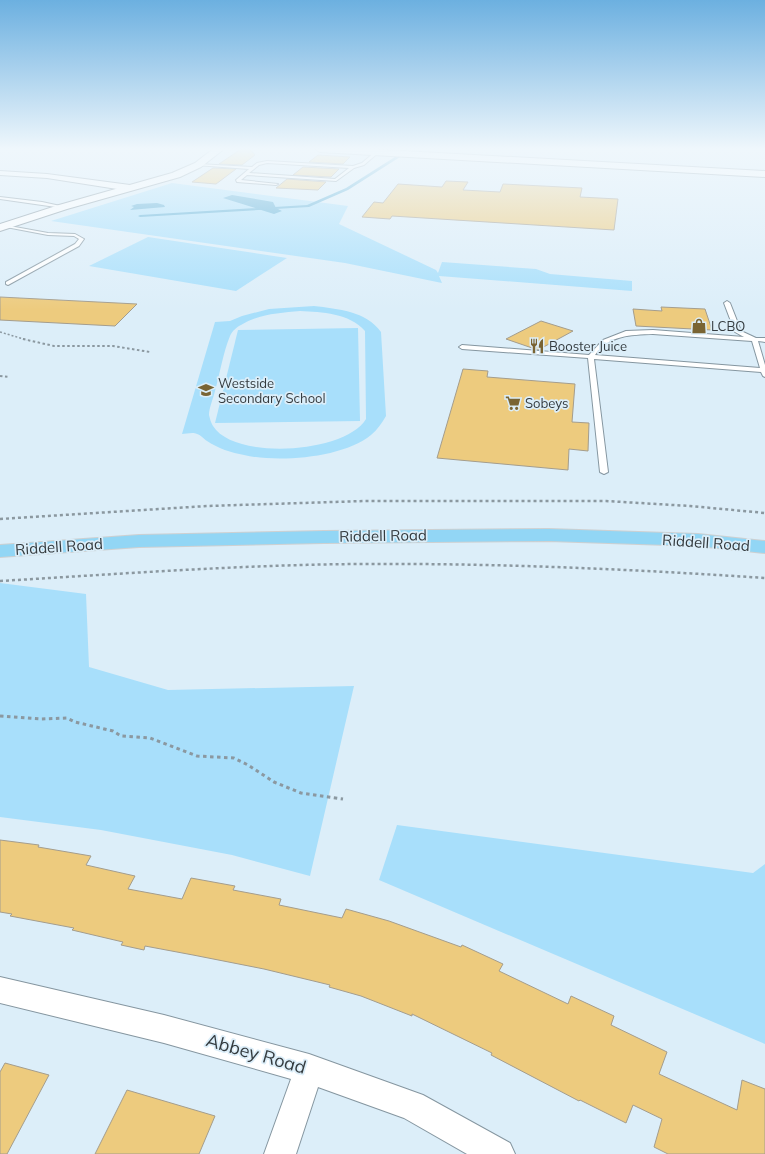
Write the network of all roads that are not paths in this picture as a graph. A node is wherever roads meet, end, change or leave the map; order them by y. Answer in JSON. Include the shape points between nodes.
{"nodes":[{"id":1,"x":41,"y":203,"type":"edge"},
{"id":2,"x":78,"y":203,"type":"edge"},
{"id":3,"x":63,"y":207,"type":"junction"},
{"id":4,"x":2,"y":226,"type":"edge"},
{"id":5,"x":8,"y":283,"type":"dead end"},
{"id":6,"x":727,"y":303,"type":"dead end"},
{"id":7,"x":754,"y":339,"type":"junction"},
{"id":8,"x":765,"y":340,"type":"edge"},
{"id":9,"x":462,"y":347,"type":"dead end"},
{"id":10,"x":591,"y":356,"type":"junction"},
{"id":11,"x":764,"y":372,"type":"edge"},
{"id":12,"x":604,"y":472,"type":"dead end"},
{"id":13,"x":765,"y":547,"type":"edge"},
{"id":14,"x":0,"y":551,"type":"edge"},
{"id":15,"x":0,"y":990,"type":"edge"},
{"id":16,"x":309,"y":1069,"type":"junction"},
{"id":17,"x":280,"y":1154,"type":"edge"},
{"id":18,"x":499,"y":1154,"type":"edge"}],
"edges":[{"from":1,"to":3,"type":"lane"},
{"from":2,"to":3,"type":"street"},
{"from":3,"to":4,"type":"street"},
{"from":4,"to":5,"type":"lane","via":[[48,234],[75,235],[82,239],[77,245]]},
{"from":6,"to":7,"type":"lane","via":[[738,332]]},
{"from":7,"to":8,"type":"lane"},
{"from":7,"to":10,"type":"lane","via":[[653,332],[626,333],[605,342]]},
{"from":7,"to":11,"type":"lane"},
{"from":9,"to":10,"type":"lane"},
{"from":10,"to":11,"type":"lane"},
{"from":10,"to":12,"type":"lane"},
{"from":13,"to":14,"type":"main road","name":"Riddell Road","via":[[698,540],[549,535],[139,541]]},
{"from":15,"to":16,"type":"street","name":"Abbey Road","via":[[164,1029]]},
{"from":16,"to":17,"type":"street"},
{"from":16,"to":18,"type":"street","name":"Abbey Road","via":[[412,1106]]}]}
